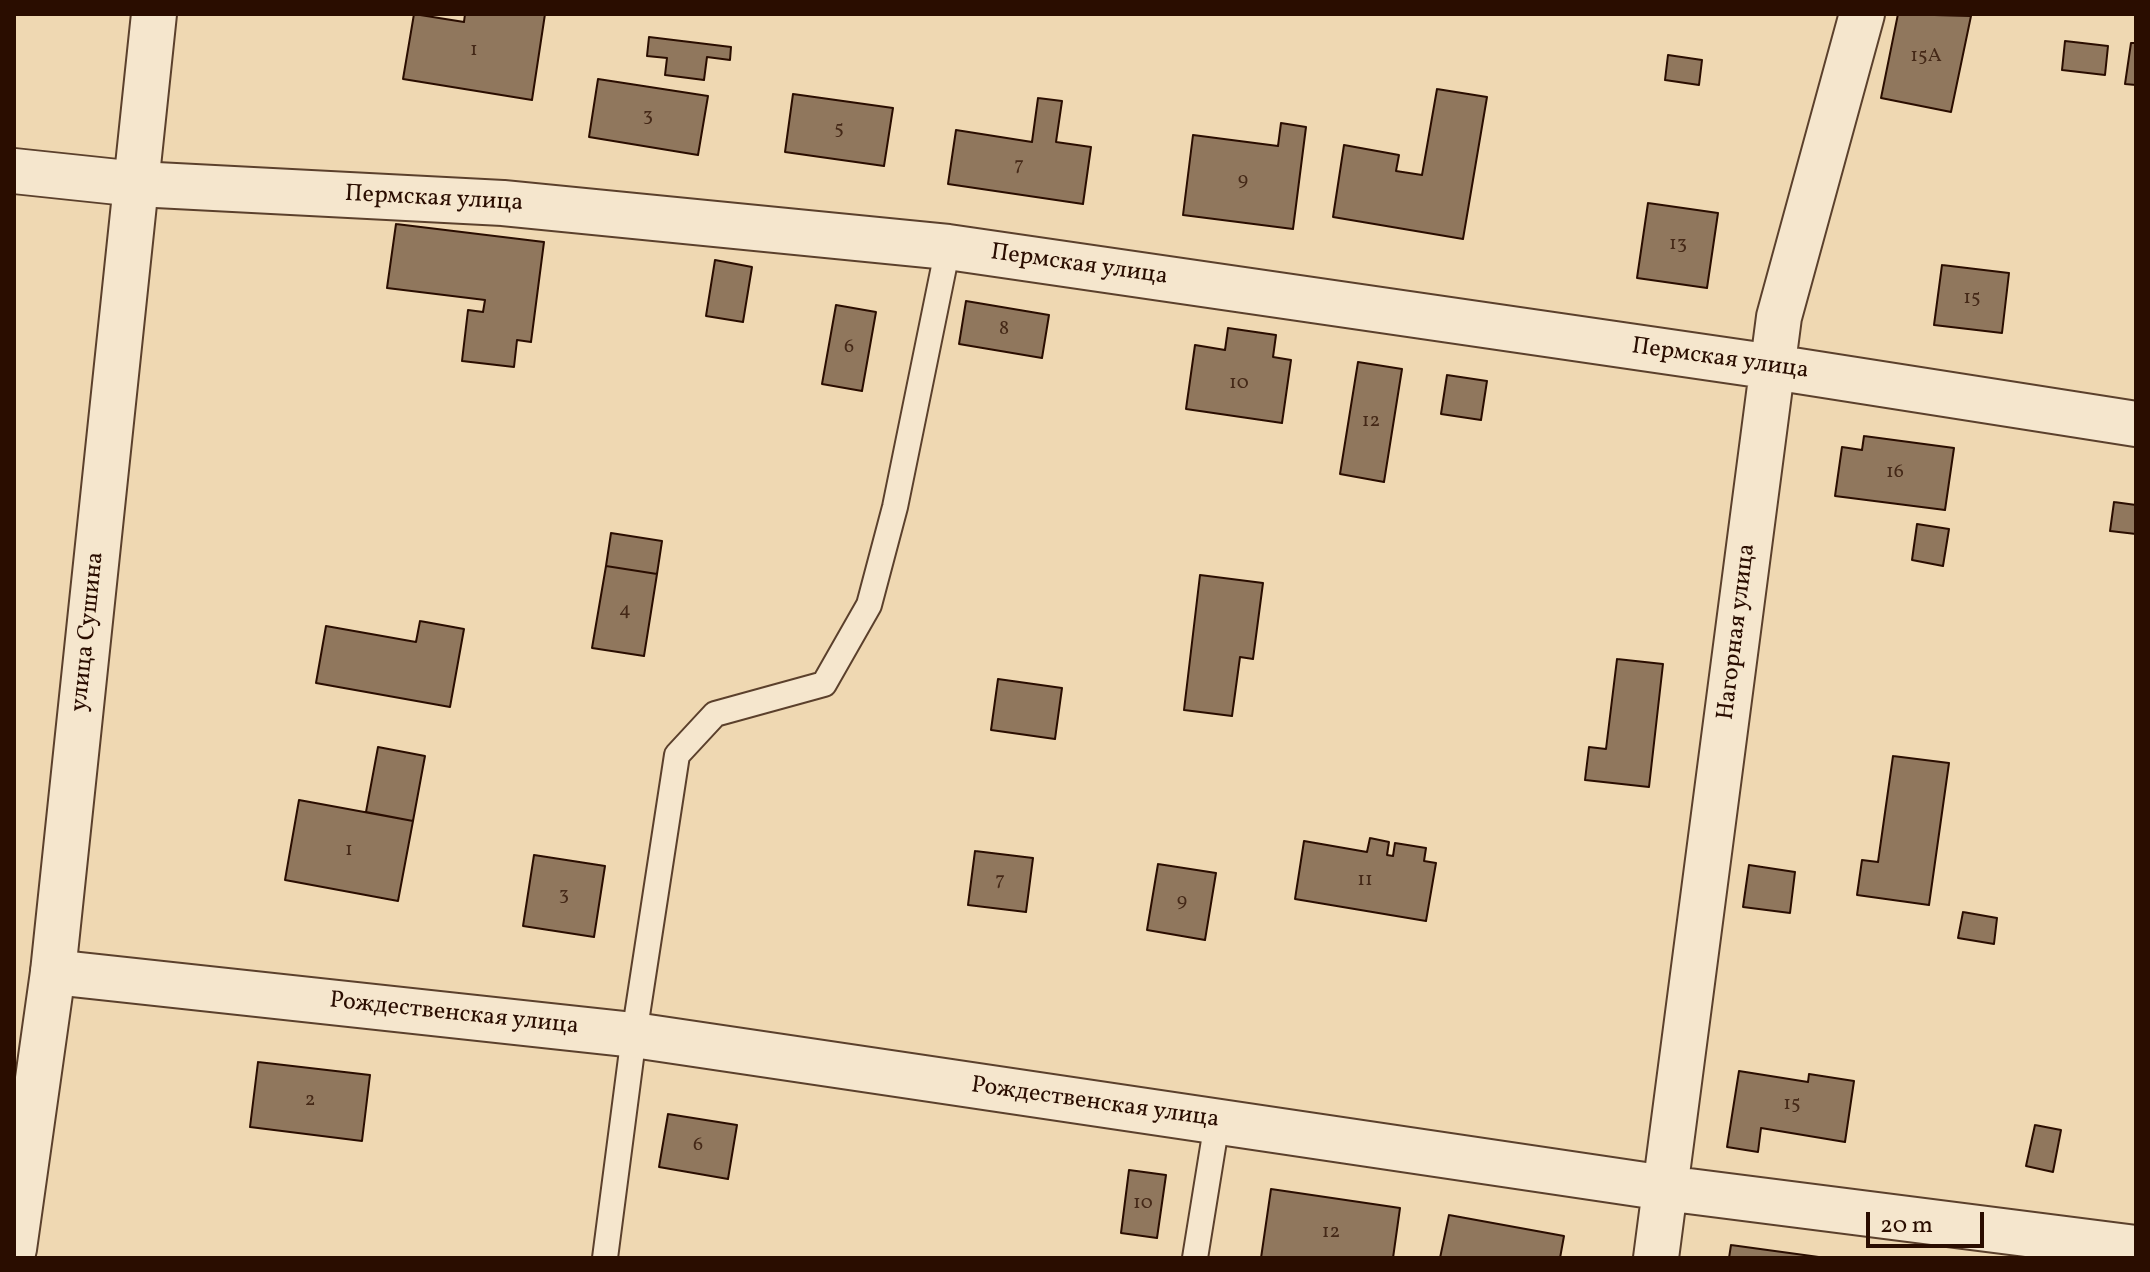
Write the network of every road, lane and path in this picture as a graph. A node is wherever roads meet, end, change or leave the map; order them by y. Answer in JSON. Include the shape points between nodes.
{"nodes":[{"id":1,"x":154,"y":14,"type":"edge"},
{"id":2,"x":1862,"y":14,"type":"edge"},
{"id":3,"x":14,"y":171,"type":"edge"},
{"id":4,"x":137,"y":184,"type":"junction"},
{"id":5,"x":948,"y":247,"type":"junction"},
{"id":6,"x":1773,"y":367,"type":"junction"},
{"id":7,"x":2136,"y":424,"type":"edge"},
{"id":8,"x":53,"y":972,"type":"junction"},
{"id":9,"x":634,"y":1035,"type":"junction"},
{"id":10,"x":1217,"y":1122,"type":"junction"},
{"id":11,"x":1665,"y":1188,"type":"junction"},
{"id":12,"x":14,"y":1249,"type":"edge"},
{"id":13,"x":2107,"y":1249,"type":"edge"},
{"id":14,"x":605,"y":1258,"type":"edge"},
{"id":15,"x":1195,"y":1258,"type":"edge"},
{"id":16,"x":1656,"y":1258,"type":"edge"}],
"edges":[{"from":1,"to":4,"type":"street","name":"улица Сушина"},
{"from":2,"to":6,"type":"street","name":"Нагорная улица","via":[[1779,317]]},
{"from":3,"to":4,"type":"street","name":"Пермская улица"},
{"from":4,"to":5,"type":"street","name":"Пермская улица","via":[[503,203]]},
{"from":4,"to":8,"type":"street","name":"улица Сушина"},
{"from":5,"to":6,"type":"street","name":"Пермская улица"},
{"from":5,"to":9,"type":"lane","via":[[895,507],[869,605],[824,684],[715,714],[677,755]]},
{"from":6,"to":7,"type":"street","name":"Пермская улица"},
{"from":6,"to":11,"type":"street","name":"Нагорная улица"},
{"from":8,"to":9,"type":"street","name":"Рождественская улица"},
{"from":8,"to":12,"type":"street","name":"улица Сушина"},
{"from":9,"to":10,"type":"street","name":"Рождественская улица"},
{"from":9,"to":14,"type":"lane"},
{"from":10,"to":11,"type":"street","name":"Рождественская улица"},
{"from":10,"to":15,"type":"lane"},
{"from":11,"to":13,"type":"street","name":"Рождественская улица"},
{"from":11,"to":16,"type":"street","name":"Нагорная улица"}]}
